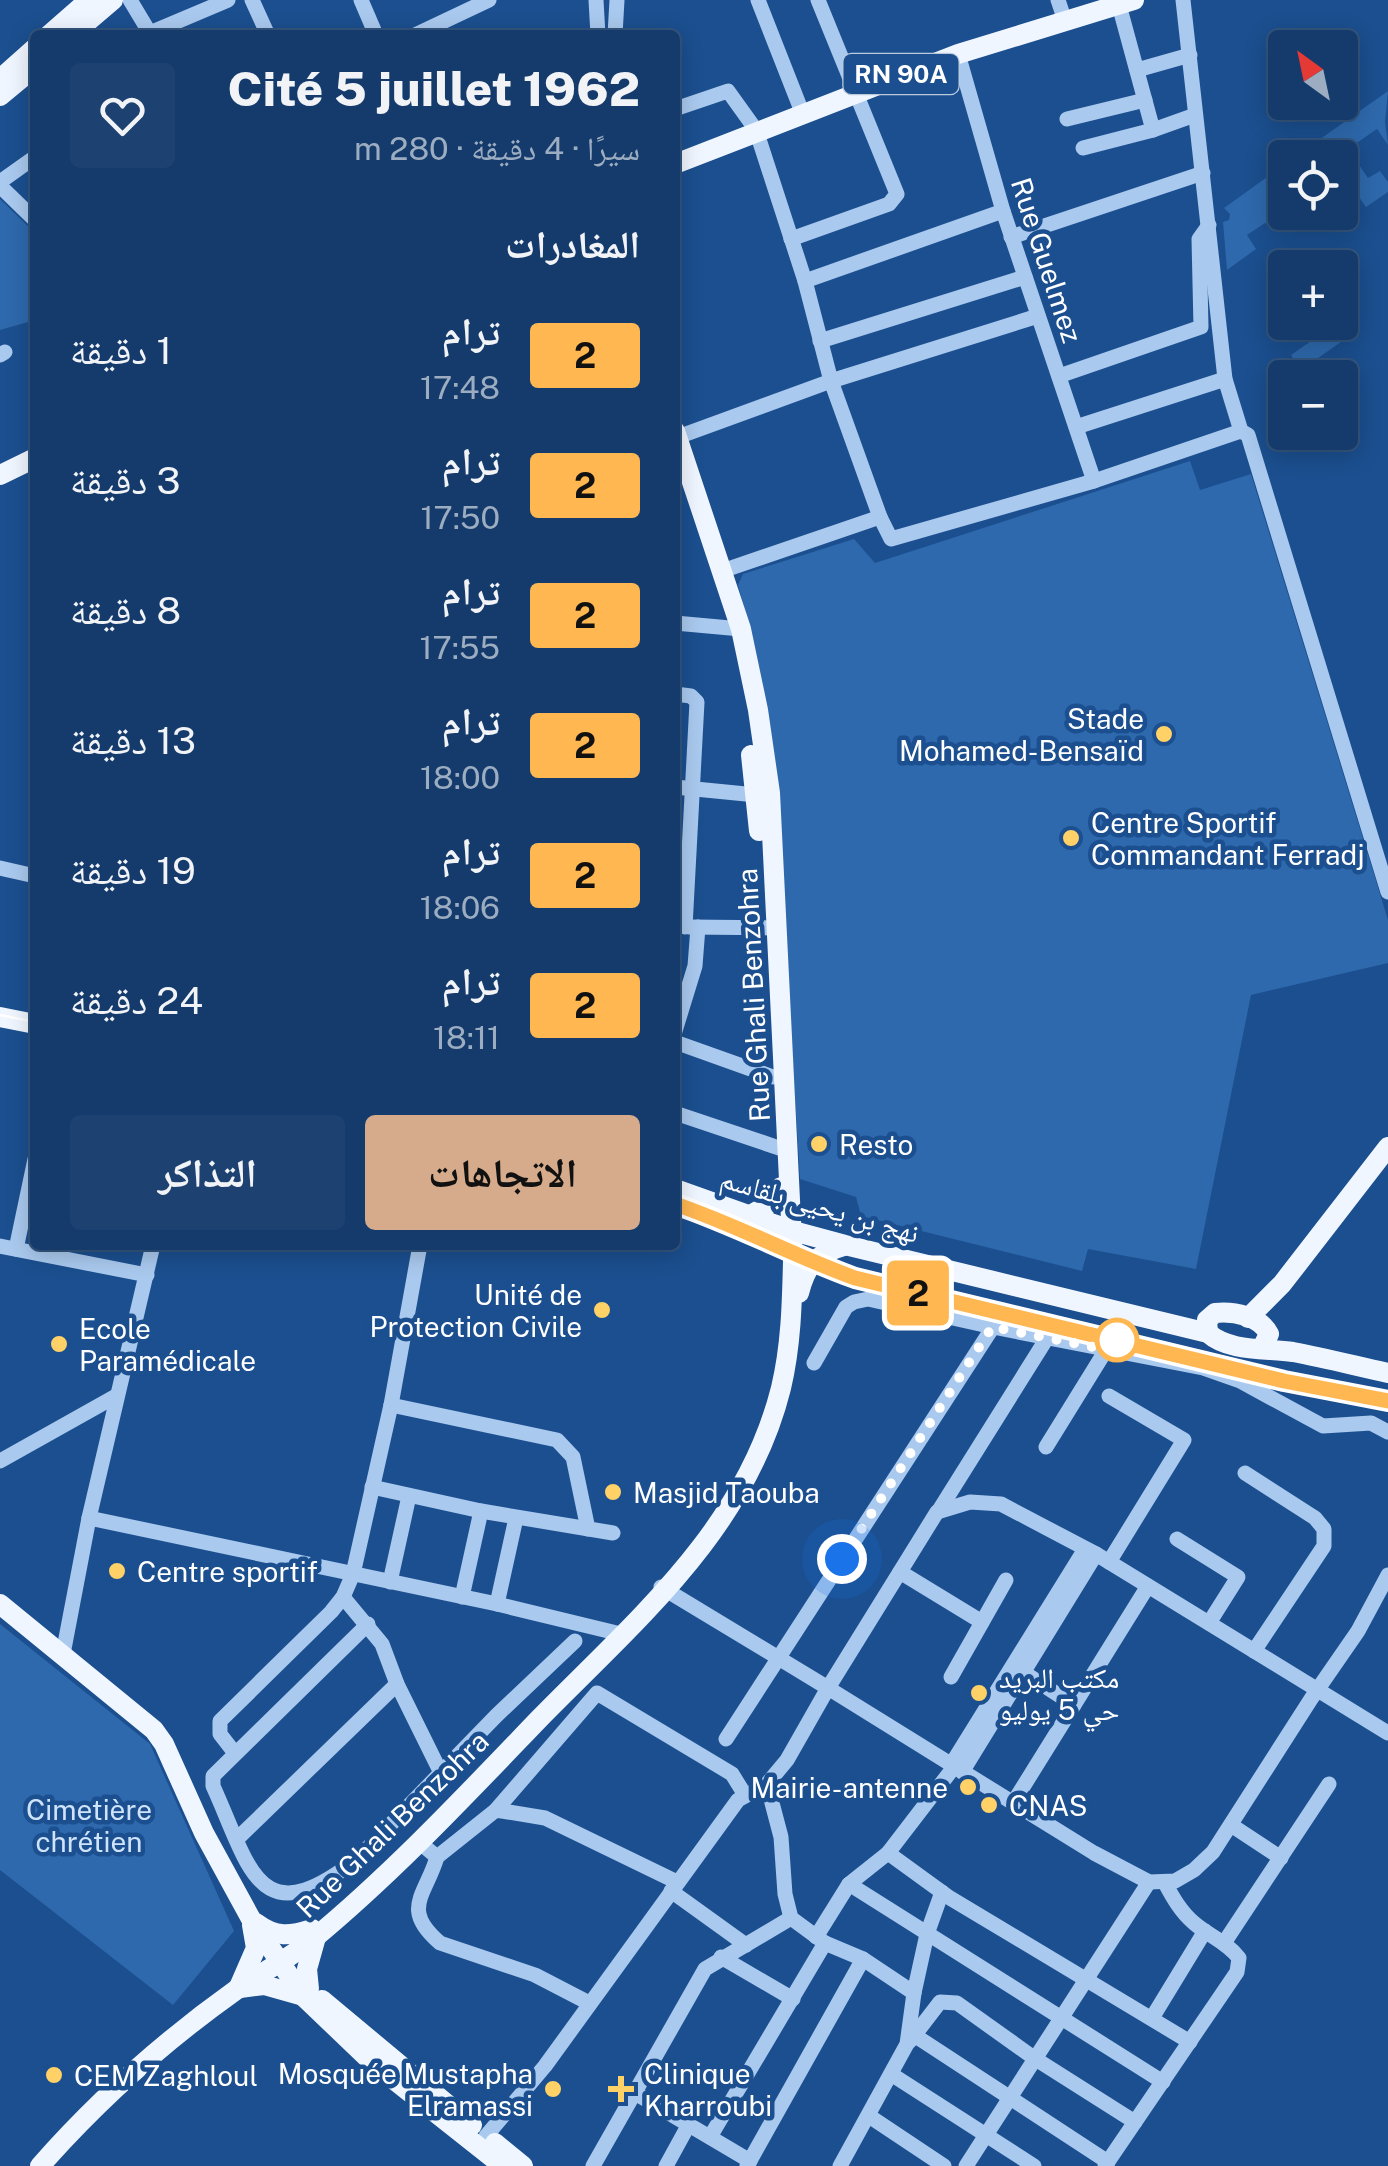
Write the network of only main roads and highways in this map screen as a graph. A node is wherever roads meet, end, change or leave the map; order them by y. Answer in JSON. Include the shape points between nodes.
{"nodes":[{"id":1,"x":113,"y":0,"type":"edge"},
{"id":2,"x":1128,"y":1,"type":"edge"},
{"id":3,"x":79,"y":3,"type":"edge"},
{"id":4,"x":55,"y":30,"type":"edge"},
{"id":5,"x":78,"y":30,"type":"edge"},
{"id":6,"x":30,"y":53,"type":"edge"},
{"id":7,"x":30,"y":73,"type":"edge"},
{"id":8,"x":2,"y":84,"type":"edge"},
{"id":9,"x":680,"y":162,"type":"edge"},
{"id":10,"x":680,"y":447,"type":"edge"},
{"id":11,"x":30,"y":460,"type":"edge"},
{"id":12,"x":0,"y":475,"type":"edge"},
{"id":13,"x":680,"y":487,"type":"edge"},
{"id":14,"x":736,"y":629,"type":"junction"},
{"id":15,"x":772,"y":928,"type":"junction"},
{"id":16,"x":0,"y":1017,"type":"edge"},
{"id":17,"x":30,"y":1023,"type":"edge"},
{"id":18,"x":1388,"y":1147,"type":"edge"},
{"id":19,"x":784,"y":1150,"type":"junction"},
{"id":20,"x":1388,"y":1168,"type":"edge"},
{"id":21,"x":781,"y":1187,"type":"junction"},
{"id":22,"x":680,"y":1192,"type":"edge"},
{"id":23,"x":749,"y":1216,"type":"junction"},
{"id":24,"x":788,"y":1229,"type":"junction"},
{"id":25,"x":845,"y":1245,"type":"junction"},
{"id":26,"x":792,"y":1319,"type":"junction"},
{"id":27,"x":1208,"y":1325,"type":"junction"},
{"id":28,"x":1261,"y":1331,"type":"junction"},
{"id":29,"x":1388,"y":1373,"type":"edge"},
{"id":30,"x":664,"y":1589,"type":"junction"},
{"id":31,"x":0,"y":1604,"type":"edge"},
{"id":32,"x":621,"y":1633,"type":"junction"},
{"id":33,"x":250,"y":1919,"type":"junction"},
{"id":34,"x":314,"y":1933,"type":"junction"},
{"id":35,"x":280,"y":1960,"type":"junction"},
{"id":36,"x":238,"y":1988,"type":"junction"},
{"id":37,"x":306,"y":1993,"type":"junction"},
{"id":38,"x":40,"y":2166,"type":"edge"},
{"id":39,"x":503,"y":2166,"type":"edge"},
{"id":40,"x":523,"y":2166,"type":"edge"}],
"edges":[{"from":1,"to":5,"type":"main road"},
{"from":2,"to":9,"type":"main road","number":"RN 90A","via":[[958,54]]},
{"from":3,"to":4,"type":"main road"},
{"from":6,"to":8,"type":"main road"},
{"from":7,"to":8,"type":"main road"},
{"from":10,"to":14,"type":"main road","name":"Rue Ghali Benzohra"},
{"from":11,"to":12,"type":"main road"},
{"from":13,"to":14,"type":"main road","name":"Rue Ghali Benzohra"},
{"from":14,"to":15,"type":"main road","name":"Rue Ghali Benzohra"},
{"from":14,"to":15,"type":"main road","name":"Rue Ghali Benzohra","via":[[758,710],[770,793]]},
{"from":15,"to":19,"type":"main road","name":"Rue Ghali Benzohra"},
{"from":15,"to":19,"type":"main road","name":"Rue Ghali Benzohra","via":[[773,1077]]},
{"from":16,"to":17,"type":"main road"},
{"from":18,"to":28,"type":"main road","via":[[1282,1284]]},
{"from":19,"to":21,"type":"main road","name":"Rue Ghali Benzohra"},
{"from":19,"to":24,"type":"main road","name":"Rue Ghali Benzohra"},
{"from":20,"to":28,"type":"main road"},
{"from":21,"to":23,"type":"main road"},
{"from":21,"to":24,"type":"main road","name":"Rue Ghali Benzohra"},
{"from":22,"to":23,"type":"main road","name":"نهج بن يحيى بلقاسم"},
{"from":23,"to":24,"type":"main road","name":"نهج بن يحيى بلقاسم"},
{"from":24,"to":25,"type":"main road","name":"نهج بن يحيى بلقاسم"},
{"from":24,"to":26,"type":"main road","name":"Rue Ghali Benzohra"},
{"from":24,"to":30,"type":"main road","name":"Rue Ghali Benzohra","via":[[781,1327],[762,1418],[724,1501]]},
{"from":25,"to":26,"type":"main road","via":[[812,1262]]},
{"from":25,"to":27,"type":"main road","name":"نهج بن يحيى بلقاسم","via":[[1184,1327]]},
{"from":26,"to":30,"type":"main road","name":"Rue Ghali Benzohra","via":[[781,1385],[758,1453],[720,1522]]},
{"from":27,"to":28,"type":"main road","via":[[1215,1339]]},
{"from":27,"to":28,"type":"main road","via":[[1222,1312]]},
{"from":28,"to":29,"type":"main road","via":[[1293,1352]]},
{"from":30,"to":32,"type":"main road","name":"Rue Ghali Benzohra"},
{"from":31,"to":33,"type":"main road","via":[[154,1730]]},
{"from":32,"to":34,"type":"main road","name":"Rue Ghali Benzohra"},
{"from":32,"to":34,"type":"main road","name":"Rue Ghali Benzohra","via":[[419,1842]]},
{"from":33,"to":34,"type":"main road","via":[[270,1934]]},
{"from":33,"to":35,"type":"main road"},
{"from":33,"to":36,"type":"main road","via":[[256,1948]]},
{"from":34,"to":35,"type":"main road","name":"Rue Ghali Benzohra"},
{"from":34,"to":37,"type":"main road"},
{"from":35,"to":36,"type":"main road","name":"Rue Ghali Benzohra"},
{"from":35,"to":37,"type":"main road"},
{"from":36,"to":37,"type":"main road"},
{"from":36,"to":38,"type":"main road","name":"Rue Ghali Benzohra","via":[[151,2053]]},
{"from":37,"to":39,"type":"main road","via":[[374,2064]]},
{"from":37,"to":40,"type":"main road"}]}
